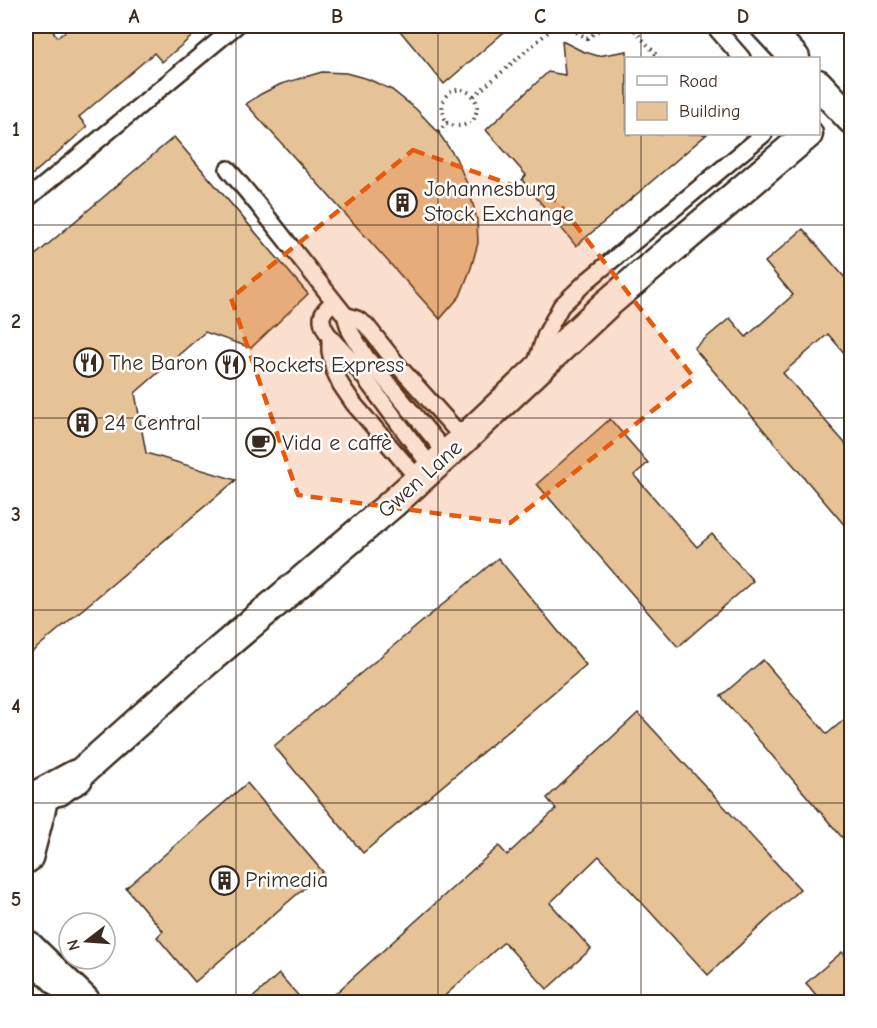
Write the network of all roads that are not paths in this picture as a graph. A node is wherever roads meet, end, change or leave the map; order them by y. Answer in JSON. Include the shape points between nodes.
{"nodes":[{"id":1,"x":236,"y":26,"type":"edge"},
{"id":2,"x":714,"y":26,"type":"edge"},
{"id":3,"x":765,"y":26,"type":"edge"},
{"id":4,"x":741,"y":57,"type":"edge"},
{"id":5,"x":794,"y":57,"type":"edge"},
{"id":6,"x":820,"y":86,"type":"edge"},
{"id":7,"x":836,"y":117,"type":"edge"},
{"id":8,"x":763,"y":135,"type":"edge"},
{"id":9,"x":807,"y":135,"type":"edge"},
{"id":10,"x":228,"y":169,"type":"dead end"},
{"id":11,"x":26,"y":200,"type":"edge"},
{"id":12,"x":334,"y":302,"type":"junction"},
{"id":13,"x":345,"y":315,"type":"junction"},
{"id":14,"x":330,"y":338,"type":"junction"},
{"id":15,"x":531,"y":377,"type":"junction"},
{"id":16,"x":440,"y":460,"type":"junction"},
{"id":17,"x":76,"y":777,"type":"joint"},
{"id":18,"x":30,"y":809,"type":"edge"},
{"id":19,"x":26,"y":856,"type":"edge"},
{"id":20,"x":28,"y":943,"type":"edge"},
{"id":21,"x":83,"y":1002,"type":"edge"}],
"edges":[{"from":1,"to":11,"type":"lane"},
{"from":2,"to":4,"type":"lane"},
{"from":3,"to":5,"type":"street"},
{"from":6,"to":7,"type":"street"},
{"from":8,"to":15,"type":"lane","via":[[561,306]]},
{"from":9,"to":15,"type":"street","name":"Gwen Lane","via":[[607,304]]},
{"from":10,"to":12,"type":"lane"},
{"from":12,"to":13,"type":"lane"},
{"from":12,"to":14,"type":"lane","via":[[322,316],[322,325]]},
{"from":13,"to":16,"type":"lane","via":[[350,332],[366,357]]},
{"from":13,"to":16,"type":"lane","via":[[366,325],[401,369]]},
{"from":14,"to":16,"type":"lane"},
{"from":14,"to":16,"type":"lane","via":[[334,370],[354,404]]},
{"from":15,"to":16,"type":"street","name":"Gwen Lane"},
{"from":16,"to":17,"type":"street","name":"Gwen Lane"},
{"from":17,"to":18,"type":"street"},
{"from":18,"to":19,"type":"street"},
{"from":20,"to":21,"type":"street"}]}
